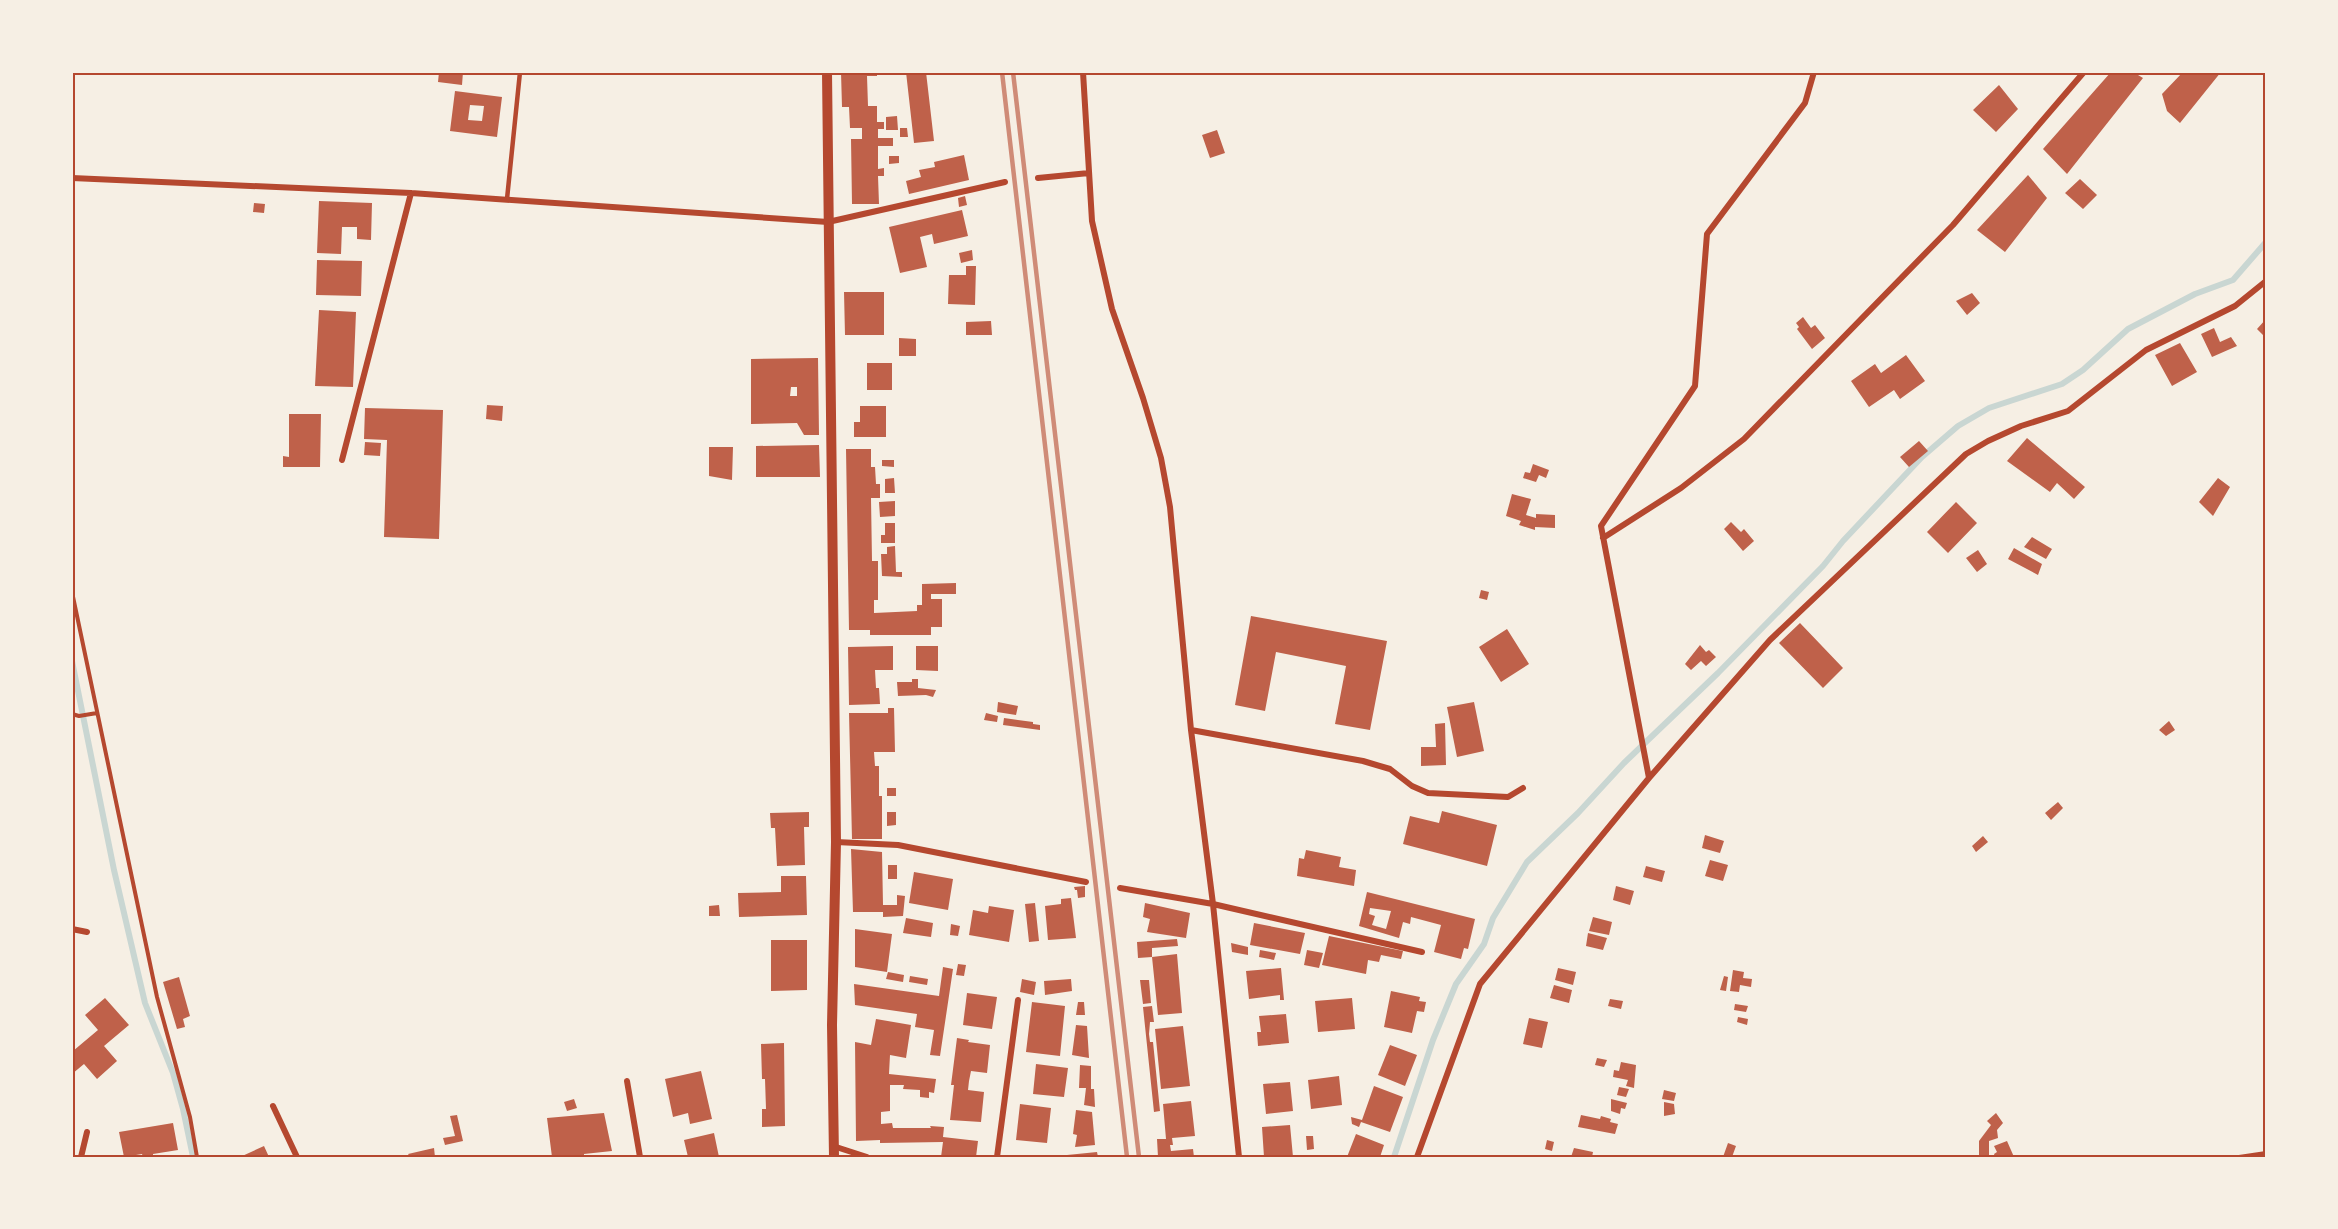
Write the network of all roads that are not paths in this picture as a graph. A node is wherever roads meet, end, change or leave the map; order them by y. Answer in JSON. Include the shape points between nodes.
{"nodes":[{"id":1,"x":520,"y":72,"type":"edge"},
{"id":2,"x":827,"y":72,"type":"edge"},
{"id":3,"x":1083,"y":72,"type":"edge"},
{"id":4,"x":1814,"y":72,"type":"edge"},
{"id":5,"x":2084,"y":72,"type":"edge"},
{"id":6,"x":1089,"y":174,"type":"junction"},
{"id":7,"x":72,"y":178,"type":"edge"},
{"id":8,"x":1038,"y":178,"type":"dead end"},
{"id":9,"x":1005,"y":182,"type":"dead end"},
{"id":10,"x":411,"y":193,"type":"junction"},
{"id":11,"x":507,"y":199,"type":"junction"},
{"id":12,"x":828,"y":222,"type":"junction"},
{"id":13,"x":2266,"y":281,"type":"edge"},
{"id":14,"x":342,"y":460,"type":"dead end"},
{"id":15,"x":1603,"y":538,"type":"junction"},
{"id":16,"x":1191,"y":730,"type":"junction"},
{"id":17,"x":1649,"y":778,"type":"junction"},
{"id":18,"x":1523,"y":788,"type":"dead end"},
{"id":19,"x":836,"y":842,"type":"junction"},
{"id":20,"x":1086,"y":882,"type":"dead end"},
{"id":21,"x":1120,"y":888,"type":"dead end"},
{"id":22,"x":1213,"y":904,"type":"junction"},
{"id":23,"x":72,"y":929,"type":"edge"},
{"id":24,"x":87,"y":932,"type":"dead end"},
{"id":25,"x":1422,"y":952,"type":"dead end"},
{"id":26,"x":1018,"y":1000,"type":"dead end"},
{"id":27,"x":627,"y":1081,"type":"dead end"},
{"id":28,"x":273,"y":1106,"type":"dead end"},
{"id":29,"x":87,"y":1132,"type":"dead end"},
{"id":30,"x":833,"y":1151,"type":"edge"},
{"id":31,"x":81,"y":1157,"type":"edge"},
{"id":32,"x":297,"y":1157,"type":"edge"},
{"id":33,"x":640,"y":1157,"type":"edge"},
{"id":34,"x":867,"y":1157,"type":"edge"},
{"id":35,"x":998,"y":1157,"type":"edge"},
{"id":36,"x":1239,"y":1157,"type":"edge"},
{"id":37,"x":1417,"y":1157,"type":"edge"}],
"edges":[{"from":1,"to":11,"type":"lane"},
{"from":2,"to":12,"type":"street"},
{"from":3,"to":6,"type":"street"},
{"from":4,"to":15,"type":"street","via":[[1805,103],[1707,234],[1695,386],[1601,526]]},
{"from":5,"to":15,"type":"street","via":[[1953,225],[1744,439],[1681,488]]},
{"from":6,"to":8,"type":"street"},
{"from":6,"to":16,"type":"street","via":[[1092,221],[1112,309],[1161,458],[1170,507]]},
{"from":7,"to":10,"type":"street"},
{"from":9,"to":12,"type":"street"},
{"from":10,"to":11,"type":"street"},
{"from":10,"to":14,"type":"street"},
{"from":11,"to":12,"type":"street"},
{"from":12,"to":19,"type":"street"},
{"from":13,"to":17,"type":"street","via":[[2235,306],[2146,350],[2068,411],[2021,426],[1966,454],[1770,640]]},
{"from":15,"to":17,"type":"street"},
{"from":16,"to":18,"type":"street","via":[[1363,761],[1390,769],[1428,793],[1509,797]]},
{"from":16,"to":22,"type":"street"},
{"from":17,"to":37,"type":"street","via":[[1480,984]]},
{"from":19,"to":20,"type":"street","via":[[898,844]]},
{"from":19,"to":30,"type":"street"},
{"from":21,"to":22,"type":"street"},
{"from":22,"to":25,"type":"street"},
{"from":22,"to":36,"type":"street"},
{"from":23,"to":24,"type":"street"},
{"from":26,"to":35,"type":"street"},
{"from":27,"to":33,"type":"street"},
{"from":28,"to":32,"type":"street"},
{"from":29,"to":31,"type":"street"},
{"from":30,"to":34,"type":"street"}]}
